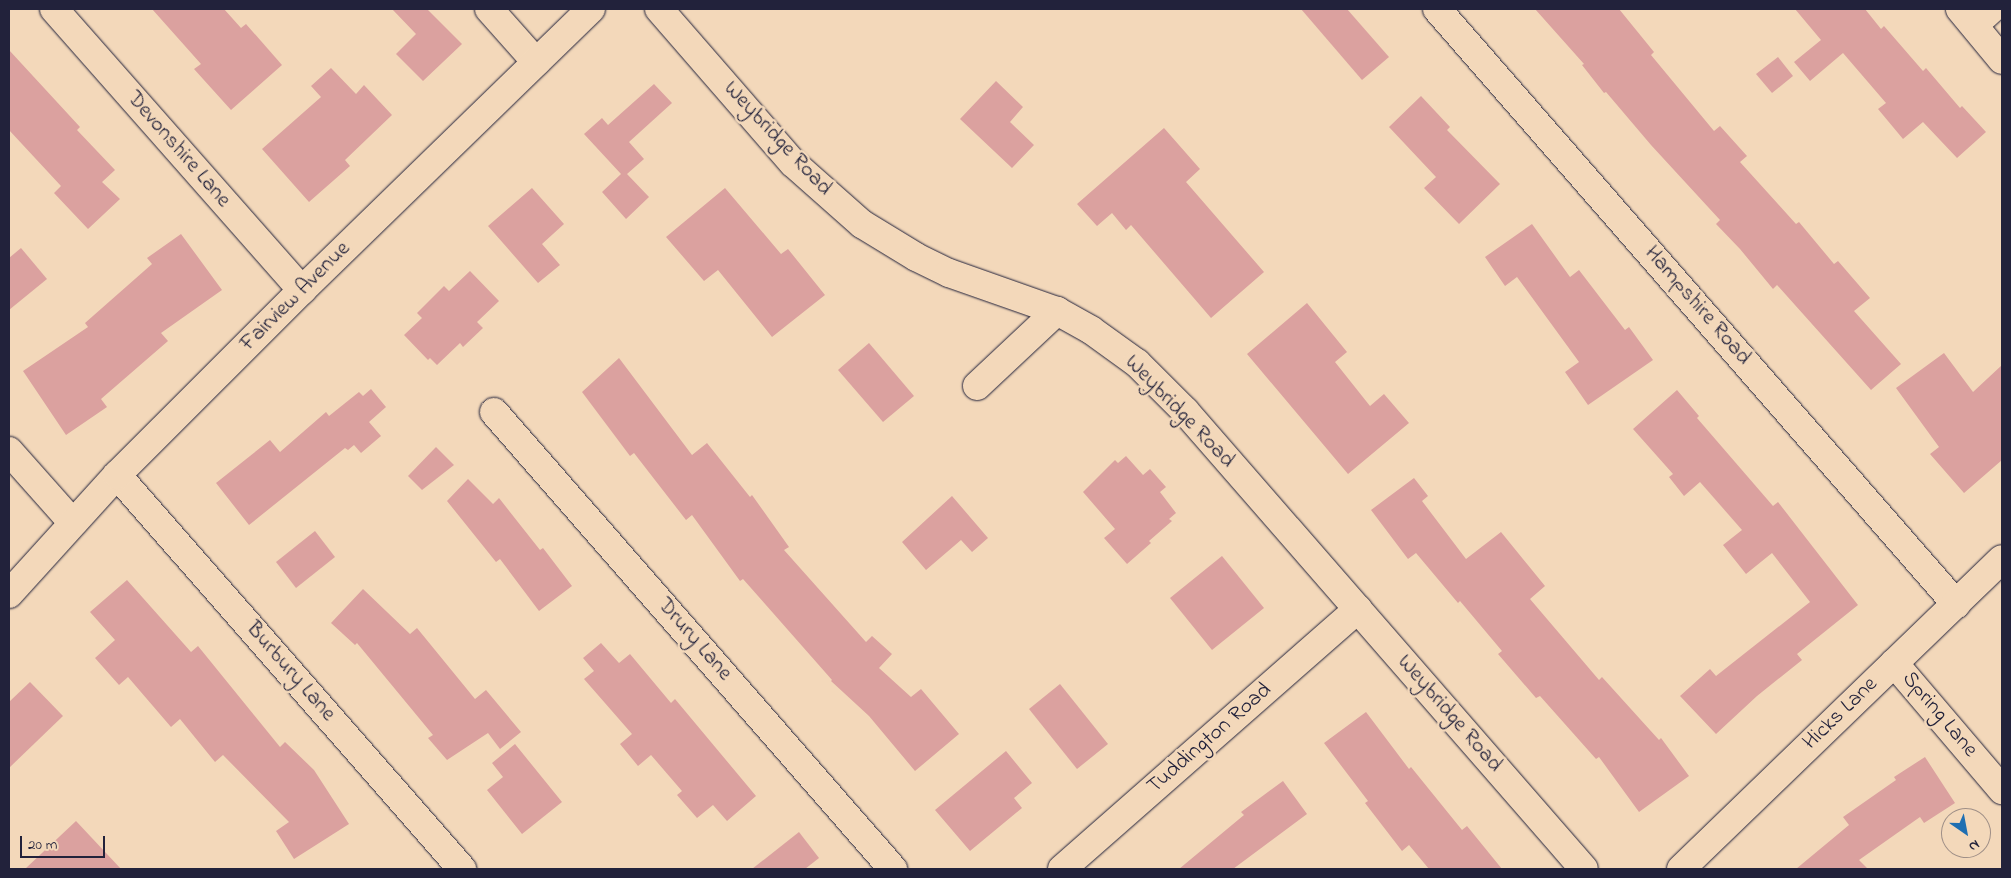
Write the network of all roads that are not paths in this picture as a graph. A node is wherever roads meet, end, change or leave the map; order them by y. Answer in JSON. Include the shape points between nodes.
{"nodes":[{"id":1,"x":54,"y":9,"type":"edge"},
{"id":2,"x":489,"y":9,"type":"edge"},
{"id":3,"x":591,"y":9,"type":"edge"},
{"id":4,"x":659,"y":9,"type":"edge"},
{"id":5,"x":1437,"y":9,"type":"edge"},
{"id":6,"x":1975,"y":14,"type":"edge"},
{"id":7,"x":2002,"y":60,"type":"edge"},
{"id":8,"x":536,"y":62,"type":"junction"},
{"id":9,"x":302,"y":290,"type":"junction"},
{"id":10,"x":1057,"y":312,"type":"junction"},
{"id":11,"x":978,"y":386,"type":"dead end"},
{"id":12,"x":494,"y":412,"type":"dead end"},
{"id":13,"x":9,"y":450,"type":"edge"},
{"id":14,"x":117,"y":475,"type":"junction"},
{"id":15,"x":73,"y":524,"type":"junction"},
{"id":16,"x":2002,"y":560,"type":"edge"},
{"id":17,"x":9,"y":594,"type":"edge"},
{"id":18,"x":1956,"y":604,"type":"junction"},
{"id":19,"x":1358,"y":609,"type":"junction"},
{"id":20,"x":1894,"y":663,"type":"junction"},
{"id":21,"x":2002,"y":790,"type":"edge"},
{"id":22,"x":462,"y":869,"type":"edge"},
{"id":23,"x":893,"y":869,"type":"edge"},
{"id":24,"x":1062,"y":869,"type":"edge"},
{"id":25,"x":1584,"y":869,"type":"edge"},
{"id":26,"x":1681,"y":869,"type":"edge"}],
"edges":[{"from":1,"to":9,"type":"street","name":"Devonshire Lane"},
{"from":2,"to":8,"type":"street"},
{"from":3,"to":8,"type":"street","name":"Fairview Avenue"},
{"from":4,"to":10,"type":"street","name":"Weybridge Road","via":[[793,163],[862,224],[949,273]]},
{"from":5,"to":18,"type":"street","name":"Hampshire Road"},
{"from":6,"to":7,"type":"street"},
{"from":8,"to":9,"type":"street","name":"Fairview Avenue"},
{"from":9,"to":14,"type":"street","name":"Fairview Avenue"},
{"from":10,"to":11,"type":"street"},
{"from":10,"to":19,"type":"street","name":"Weybridge Road","via":[[1091,330],[1137,363],[1185,411]]},
{"from":12,"to":23,"type":"street","name":"Drury Lane"},
{"from":13,"to":15,"type":"street"},
{"from":14,"to":15,"type":"street","name":"Fairview Avenue"},
{"from":14,"to":22,"type":"street","name":"Burbury Lane"},
{"from":15,"to":17,"type":"street","name":"Fairview Avenue"},
{"from":16,"to":18,"type":"street","name":"Hicks Lane"},
{"from":18,"to":20,"type":"street","name":"Hicks Lane"},
{"from":19,"to":24,"type":"street","name":"Tuddington Road"},
{"from":19,"to":25,"type":"street","name":"Weybridge Road"},
{"from":20,"to":21,"type":"street","name":"Spring Lane"},
{"from":20,"to":26,"type":"street","name":"Hicks Lane"}]}
